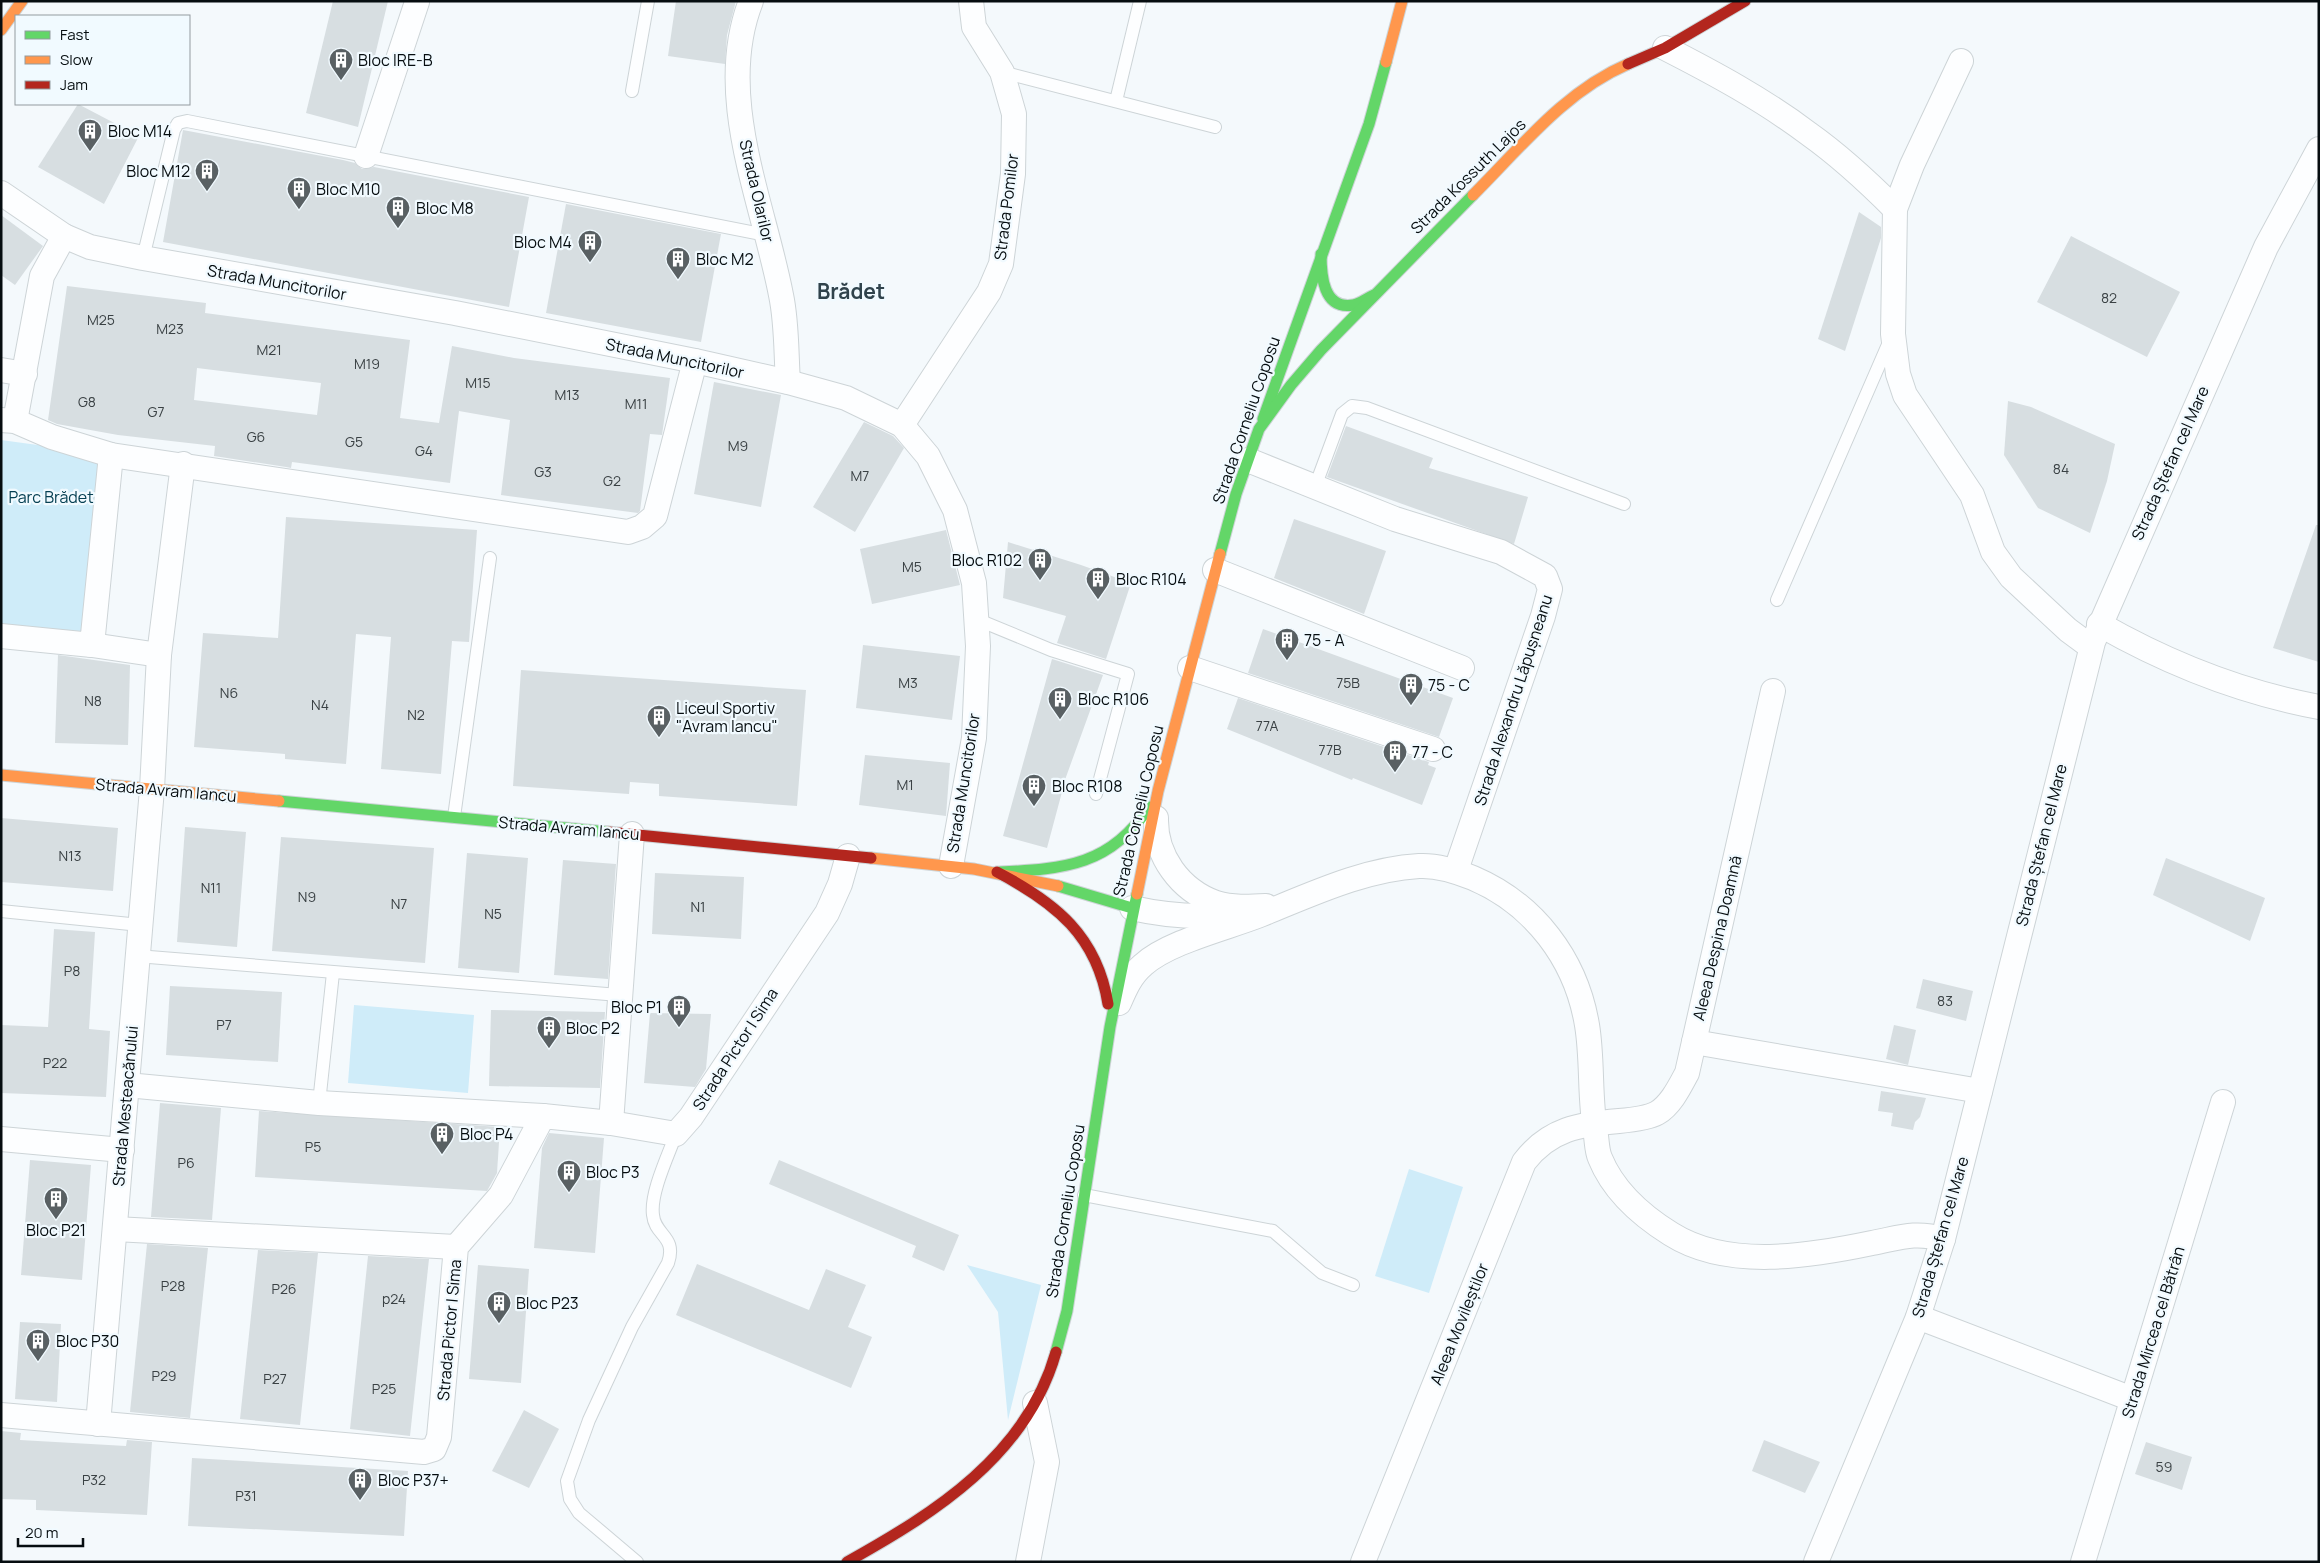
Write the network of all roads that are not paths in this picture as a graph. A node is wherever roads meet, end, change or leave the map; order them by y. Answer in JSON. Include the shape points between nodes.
{"nodes":[{"id":1,"x":22,"y":1,"type":"edge"},
{"id":2,"x":648,"y":1,"type":"edge"},
{"id":3,"x":750,"y":1,"type":"edge"},
{"id":4,"x":971,"y":1,"type":"edge"},
{"id":5,"x":1140,"y":1,"type":"edge"},
{"id":6,"x":1402,"y":1,"type":"edge"},
{"id":7,"x":1744,"y":1,"type":"edge"},
{"id":8,"x":417,"y":2,"type":"edge"},
{"id":9,"x":1,"y":30,"type":"edge"},
{"id":10,"x":1665,"y":48,"type":"junction"},
{"id":11,"x":1961,"y":61,"type":"dead end"},
{"id":12,"x":1002,"y":72,"type":"junction"},
{"id":13,"x":632,"y":91,"type":"dead end"},
{"id":14,"x":1116,"y":101,"type":"junction"},
{"id":15,"x":1215,"y":126,"type":"dead end"},
{"id":16,"x":2319,"y":149,"type":"edge"},
{"id":17,"x":366,"y":156,"type":"junction"},
{"id":18,"x":1,"y":193,"type":"edge"},
{"id":19,"x":1895,"y":208,"type":"junction"},
{"id":20,"x":766,"y":235,"type":"junction"},
{"id":21,"x":64,"y":236,"type":"junction"},
{"id":22,"x":1321,"y":254,"type":"junction"},
{"id":23,"x":143,"y":258,"type":"junction"},
{"id":24,"x":1374,"y":295,"type":"junction"},
{"id":25,"x":1893,"y":334,"type":"junction"},
{"id":26,"x":695,"y":361,"type":"junction"},
{"id":27,"x":1,"y":370,"type":"edge"},
{"id":28,"x":26,"y":374,"type":"junction"},
{"id":29,"x":788,"y":382,"type":"junction"},
{"id":30,"x":8,"y":421,"type":"edge"},
{"id":31,"x":902,"y":425,"type":"junction"},
{"id":32,"x":1259,"y":429,"type":"junction"},
{"id":33,"x":111,"y":455,"type":"junction"},
{"id":34,"x":1248,"y":460,"type":"junction"},
{"id":35,"x":183,"y":464,"type":"junction"},
{"id":36,"x":1315,"y":487,"type":"junction"},
{"id":37,"x":1624,"y":504,"type":"dead end"},
{"id":38,"x":490,"y":558,"type":"dead end"},
{"id":39,"x":1215,"y":570,"type":"junction"},
{"id":40,"x":1777,"y":600,"type":"dead end"},
{"id":41,"x":976,"y":620,"type":"junction"},
{"id":42,"x":2099,"y":624,"type":"junction"},
{"id":43,"x":1,"y":636,"type":"edge"},
{"id":44,"x":92,"y":645,"type":"junction"},
{"id":45,"x":2091,"y":647,"type":"junction"},
{"id":46,"x":159,"y":655,"type":"junction"},
{"id":47,"x":1190,"y":668,"type":"junction"},
{"id":48,"x":1462,"y":668,"type":"dead end"},
{"id":49,"x":1773,"y":691,"type":"dead end"},
{"id":50,"x":2319,"y":707,"type":"edge"},
{"id":51,"x":1433,"y":749,"type":"dead end"},
{"id":52,"x":1,"y":775,"type":"edge"},
{"id":53,"x":152,"y":789,"type":"junction"},
{"id":54,"x":1158,"y":790,"type":"junction"},
{"id":55,"x":1096,"y":794,"type":"dead end"},
{"id":56,"x":454,"y":818,"type":"junction"},
{"id":57,"x":632,"y":834,"type":"junction"},
{"id":58,"x":848,"y":856,"type":"junction"},
{"id":59,"x":951,"y":866,"type":"junction"},
{"id":60,"x":1456,"y":870,"type":"junction"},
{"id":61,"x":998,"y":872,"type":"junction"},
{"id":62,"x":1282,"y":905,"type":"junction"},
{"id":63,"x":1132,"y":908,"type":"junction"},
{"id":64,"x":1,"y":911,"type":"edge"},
{"id":65,"x":140,"y":925,"type":"junction"},
{"id":66,"x":137,"y":956,"type":"junction"},
{"id":67,"x":333,"y":973,"type":"junction"},
{"id":68,"x":619,"y":995,"type":"junction"},
{"id":69,"x":1110,"y":1027,"type":"junction"},
{"id":70,"x":1694,"y":1042,"type":"junction"},
{"id":71,"x":127,"y":1085,"type":"junction"},
{"id":72,"x":1980,"y":1091,"type":"junction"},
{"id":73,"x":2223,"y":1102,"type":"dead end"},
{"id":74,"x":319,"y":1103,"type":"junction"},
{"id":75,"x":543,"y":1116,"type":"junction"},
{"id":76,"x":611,"y":1123,"type":"junction"},
{"id":77,"x":1594,"y":1123,"type":"junction"},
{"id":78,"x":676,"y":1134,"type":"junction"},
{"id":79,"x":1,"y":1139,"type":"edge"},
{"id":80,"x":122,"y":1150,"type":"junction"},
{"id":81,"x":1084,"y":1195,"type":"junction"},
{"id":82,"x":115,"y":1229,"type":"junction"},
{"id":83,"x":1942,"y":1239,"type":"junction"},
{"id":84,"x":456,"y":1247,"type":"junction"},
{"id":85,"x":1353,"y":1285,"type":"dead end"},
{"id":86,"x":1918,"y":1316,"type":"junction"},
{"id":87,"x":2132,"y":1399,"type":"junction"},
{"id":88,"x":1035,"y":1403,"type":"junction"},
{"id":89,"x":1,"y":1415,"type":"edge"},
{"id":90,"x":98,"y":1424,"type":"junction"},
{"id":91,"x":637,"y":1562,"type":"edge"},
{"id":92,"x":847,"y":1562,"type":"edge"},
{"id":93,"x":1028,"y":1562,"type":"edge"},
{"id":94,"x":1362,"y":1562,"type":"edge"},
{"id":95,"x":1816,"y":1562,"type":"edge"},
{"id":96,"x":2083,"y":1562,"type":"edge"}],
"edges":[{"from":1,"to":9,"type":"main road"},
{"from":2,"to":13,"type":"lane"},
{"from":3,"to":20,"type":"street","name":"Strada Olarilor","via":[[736,62],[740,116]]},
{"from":4,"to":12,"type":"street","name":"Strada Pomilor","via":[[974,27]]},
{"from":5,"to":14,"type":"lane"},
{"from":6,"to":22,"type":"main road","name":"Strada Corneliu Coposu","via":[[1369,124]]},
{"from":7,"to":10,"type":"main road","name":"Strada Kossuth Lajos"},
{"from":8,"to":17,"type":"street"},
{"from":10,"to":19,"type":"street","via":[[1724,79],[1808,133]]},
{"from":10,"to":24,"type":"main road","name":"Strada Kossuth Lajos","via":[[1602,75],[1570,98]]},
{"from":11,"to":19,"type":"street"},
{"from":12,"to":14,"type":"lane"},
{"from":12,"to":31,"type":"street","name":"Strada Pomilor","via":[[1014,114],[1013,174],[1001,264],[989,292]]},
{"from":14,"to":15,"type":"lane"},
{"from":16,"to":42,"type":"street","name":"Strada Ștefan cel Mare","via":[[2266,247]]},
{"from":17,"to":20,"type":"lane"},
{"from":17,"to":23,"type":"lane","via":[[186,121],[178,123]]},
{"from":18,"to":21,"type":"street","name":"Strada Muncitorilor"},
{"from":19,"to":25,"type":"street"},
{"from":20,"to":29,"type":"street","name":"Strada Olarilor","via":[[782,296]]},
{"from":21,"to":23,"type":"street","name":"Strada Muncitorilor","via":[[90,247]]},
{"from":21,"to":28,"type":"street","via":[[42,276]]},
{"from":22,"to":24,"type":"main road","via":[[1321,278],[1328,296],[1342,305],[1353,305]]},
{"from":22,"to":32,"type":"main road","name":"Strada Corneliu Coposu"},
{"from":23,"to":26,"type":"street","name":"Strada Muncitorilor","via":[[456,313]]},
{"from":24,"to":32,"type":"main road","name":"Strada Kossuth Lajos","via":[[1291,385]]},
{"from":25,"to":40,"type":"lane"},
{"from":25,"to":45,"type":"street","via":[[1898,374],[1905,395],[1972,495],[1993,552],[2011,577],[2038,604]]},
{"from":26,"to":29,"type":"street","name":"Strada Muncitorilor"},
{"from":26,"to":35,"type":"street","via":[[655,516],[642,527],[628,532]]},
{"from":27,"to":28,"type":"street"},
{"from":28,"to":30,"type":"street"},
{"from":29,"to":31,"type":"street","name":"Strada Muncitorilor","via":[[846,398]]},
{"from":30,"to":33,"type":"street"},
{"from":31,"to":41,"type":"street","name":"Strada Muncitorilor","via":[[928,456],[955,510],[974,583]]},
{"from":32,"to":34,"type":"main road","name":"Strada Corneliu Coposu"},
{"from":33,"to":35,"type":"street"},
{"from":33,"to":44,"type":"street"},
{"from":34,"to":36,"type":"street","name":"Strada Alexandru Lăpușneanu"},
{"from":34,"to":39,"type":"main road","name":"Strada Corneliu Coposu"},
{"from":35,"to":46,"type":"street","name":"Strada Mesteacănului"},
{"from":36,"to":37,"type":"lane","via":[[1342,414],[1352,406],[1367,408]]},
{"from":36,"to":60,"type":"street","name":"Strada Alexandru Lăpușneanu","via":[[1395,519],[1501,552],[1545,576],[1549,584],[1543,616]]},
{"from":38,"to":56,"type":"lane"},
{"from":39,"to":47,"type":"main road","name":"Strada Corneliu Coposu"},
{"from":39,"to":48,"type":"street"},
{"from":41,"to":55,"type":"lane","via":[[1051,650],[1128,674]]},
{"from":41,"to":59,"type":"street","name":"Strada Muncitorilor","via":[[974,738]]},
{"from":42,"to":45,"type":"street","name":"Strada Ștefan cel Mare"},
{"from":42,"to":50,"type":"street","via":[[2146,651],[2211,679]]},
{"from":43,"to":44,"type":"street"},
{"from":44,"to":46,"type":"street"},
{"from":45,"to":72,"type":"street","name":"Strada Ștefan cel Mare"},
{"from":46,"to":53,"type":"street","name":"Strada Mesteacănului"},
{"from":47,"to":51,"type":"street"},
{"from":47,"to":54,"type":"main road","name":"Strada Corneliu Coposu"},
{"from":49,"to":70,"type":"street","name":"Aleea Despina Doamnă"},
{"from":52,"to":53,"type":"main road","name":"Strada Avram Iancu"},
{"from":53,"to":56,"type":"main road","name":"Strada Avram Iancu"},
{"from":53,"to":65,"type":"street","name":"Strada Mesteacănului"},
{"from":54,"to":61,"type":"main road","via":[[1143,819],[1125,840],[1105,852],[1080,863],[1046,870]]},
{"from":54,"to":62,"type":"street","via":[[1156,826],[1160,848],[1168,865],[1194,893],[1217,903],[1242,907]]},
{"from":54,"to":63,"type":"main road","name":"Strada Corneliu Coposu"},
{"from":56,"to":57,"type":"main road","name":"Strada Avram Iancu"},
{"from":57,"to":58,"type":"main road","name":"Strada Avram Iancu"},
{"from":57,"to":68,"type":"street"},
{"from":58,"to":59,"type":"main road","name":"Strada Avram Iancu"},
{"from":58,"to":78,"type":"street","name":"Strada Pictor I Sima","via":[[827,913],[691,1117]]},
{"from":59,"to":61,"type":"main road","name":"Strada Avram Iancu"},
{"from":60,"to":62,"type":"street","via":[[1420,866],[1371,874]]},
{"from":60,"to":77,"type":"street","via":[[1497,888],[1526,910],[1553,939],[1571,972],[1587,1024]]},
{"from":61,"to":63,"type":"main road","name":"Strada Avram Iancu","via":[[1072,889]]},
{"from":61,"to":69,"type":"main road","via":[[1028,887],[1054,906],[1088,946],[1102,971]]},
{"from":62,"to":63,"type":"street","via":[[1196,917]]},
{"from":62,"to":69,"type":"street","via":[[1166,951],[1144,964],[1131,978]]},
{"from":63,"to":69,"type":"main road","name":"Strada Corneliu Coposu"},
{"from":64,"to":65,"type":"lane"},
{"from":65,"to":66,"type":"street","name":"Strada Mesteacănului"},
{"from":66,"to":67,"type":"lane"},
{"from":66,"to":71,"type":"street","name":"Strada Mesteacănului"},
{"from":67,"to":68,"type":"lane"},
{"from":67,"to":74,"type":"lane"},
{"from":68,"to":76,"type":"street"},
{"from":69,"to":81,"type":"main road","name":"Strada Corneliu Coposu"},
{"from":70,"to":72,"type":"street"},
{"from":70,"to":77,"type":"street","name":"Aleea Despina Doamnă","via":[[1687,1073],[1676,1093],[1657,1113],[1629,1120]]},
{"from":71,"to":74,"type":"street"},
{"from":71,"to":80,"type":"street","name":"Strada Mesteacănului"},
{"from":72,"to":83,"type":"street","name":"Strada Ștefan cel Mare"},
{"from":73,"to":87,"type":"street","name":"Strada Mircea cel Bătrân"},
{"from":74,"to":75,"type":"street"},
{"from":75,"to":76,"type":"street"},
{"from":75,"to":84,"type":"street","name":"Strada Pictor I Sima","via":[[501,1195]]},
{"from":76,"to":78,"type":"street"},
{"from":77,"to":83,"type":"street","via":[[1600,1157],[1618,1188],[1638,1210],[1673,1236],[1710,1250],[1745,1257],[1783,1257],[1912,1234]]},
{"from":77,"to":94,"type":"street","name":"Aleea Movileștilor","via":[[1554,1135],[1536,1146],[1524,1162]]},
{"from":78,"to":91,"type":"lane","via":[[652,1203],[653,1218],[672,1252],[632,1326],[589,1420],[567,1481],[570,1499],[579,1513]]},
{"from":79,"to":80,"type":"street"},
{"from":80,"to":82,"type":"street","name":"Strada Mesteacănului"},
{"from":81,"to":85,"type":"lane","via":[[1273,1231],[1322,1273]]},
{"from":81,"to":88,"type":"main road","name":"Strada Corneliu Coposu","via":[[1067,1311],[1052,1365]]},
{"from":82,"to":84,"type":"street"},
{"from":82,"to":90,"type":"street","name":"Strada Mesteacănului"},
{"from":83,"to":86,"type":"street","name":"Strada Ștefan cel Mare"},
{"from":84,"to":90,"type":"street","name":"Strada Pictor I Sima","via":[[439,1437],[434,1449],[424,1452]]},
{"from":86,"to":87,"type":"street"},
{"from":86,"to":95,"type":"street","name":"Strada Ștefan cel Mare"},
{"from":87,"to":96,"type":"street","name":"Strada Mircea cel Bătrân"},
{"from":88,"to":92,"type":"main road","name":"Strada Corneliu Coposu","via":[[1007,1445],[977,1476],[908,1528]]},
{"from":88,"to":93,"type":"street","via":[[1047,1462]]},
{"from":89,"to":90,"type":"street","name":"Strada Pictor I Sima"}]}
